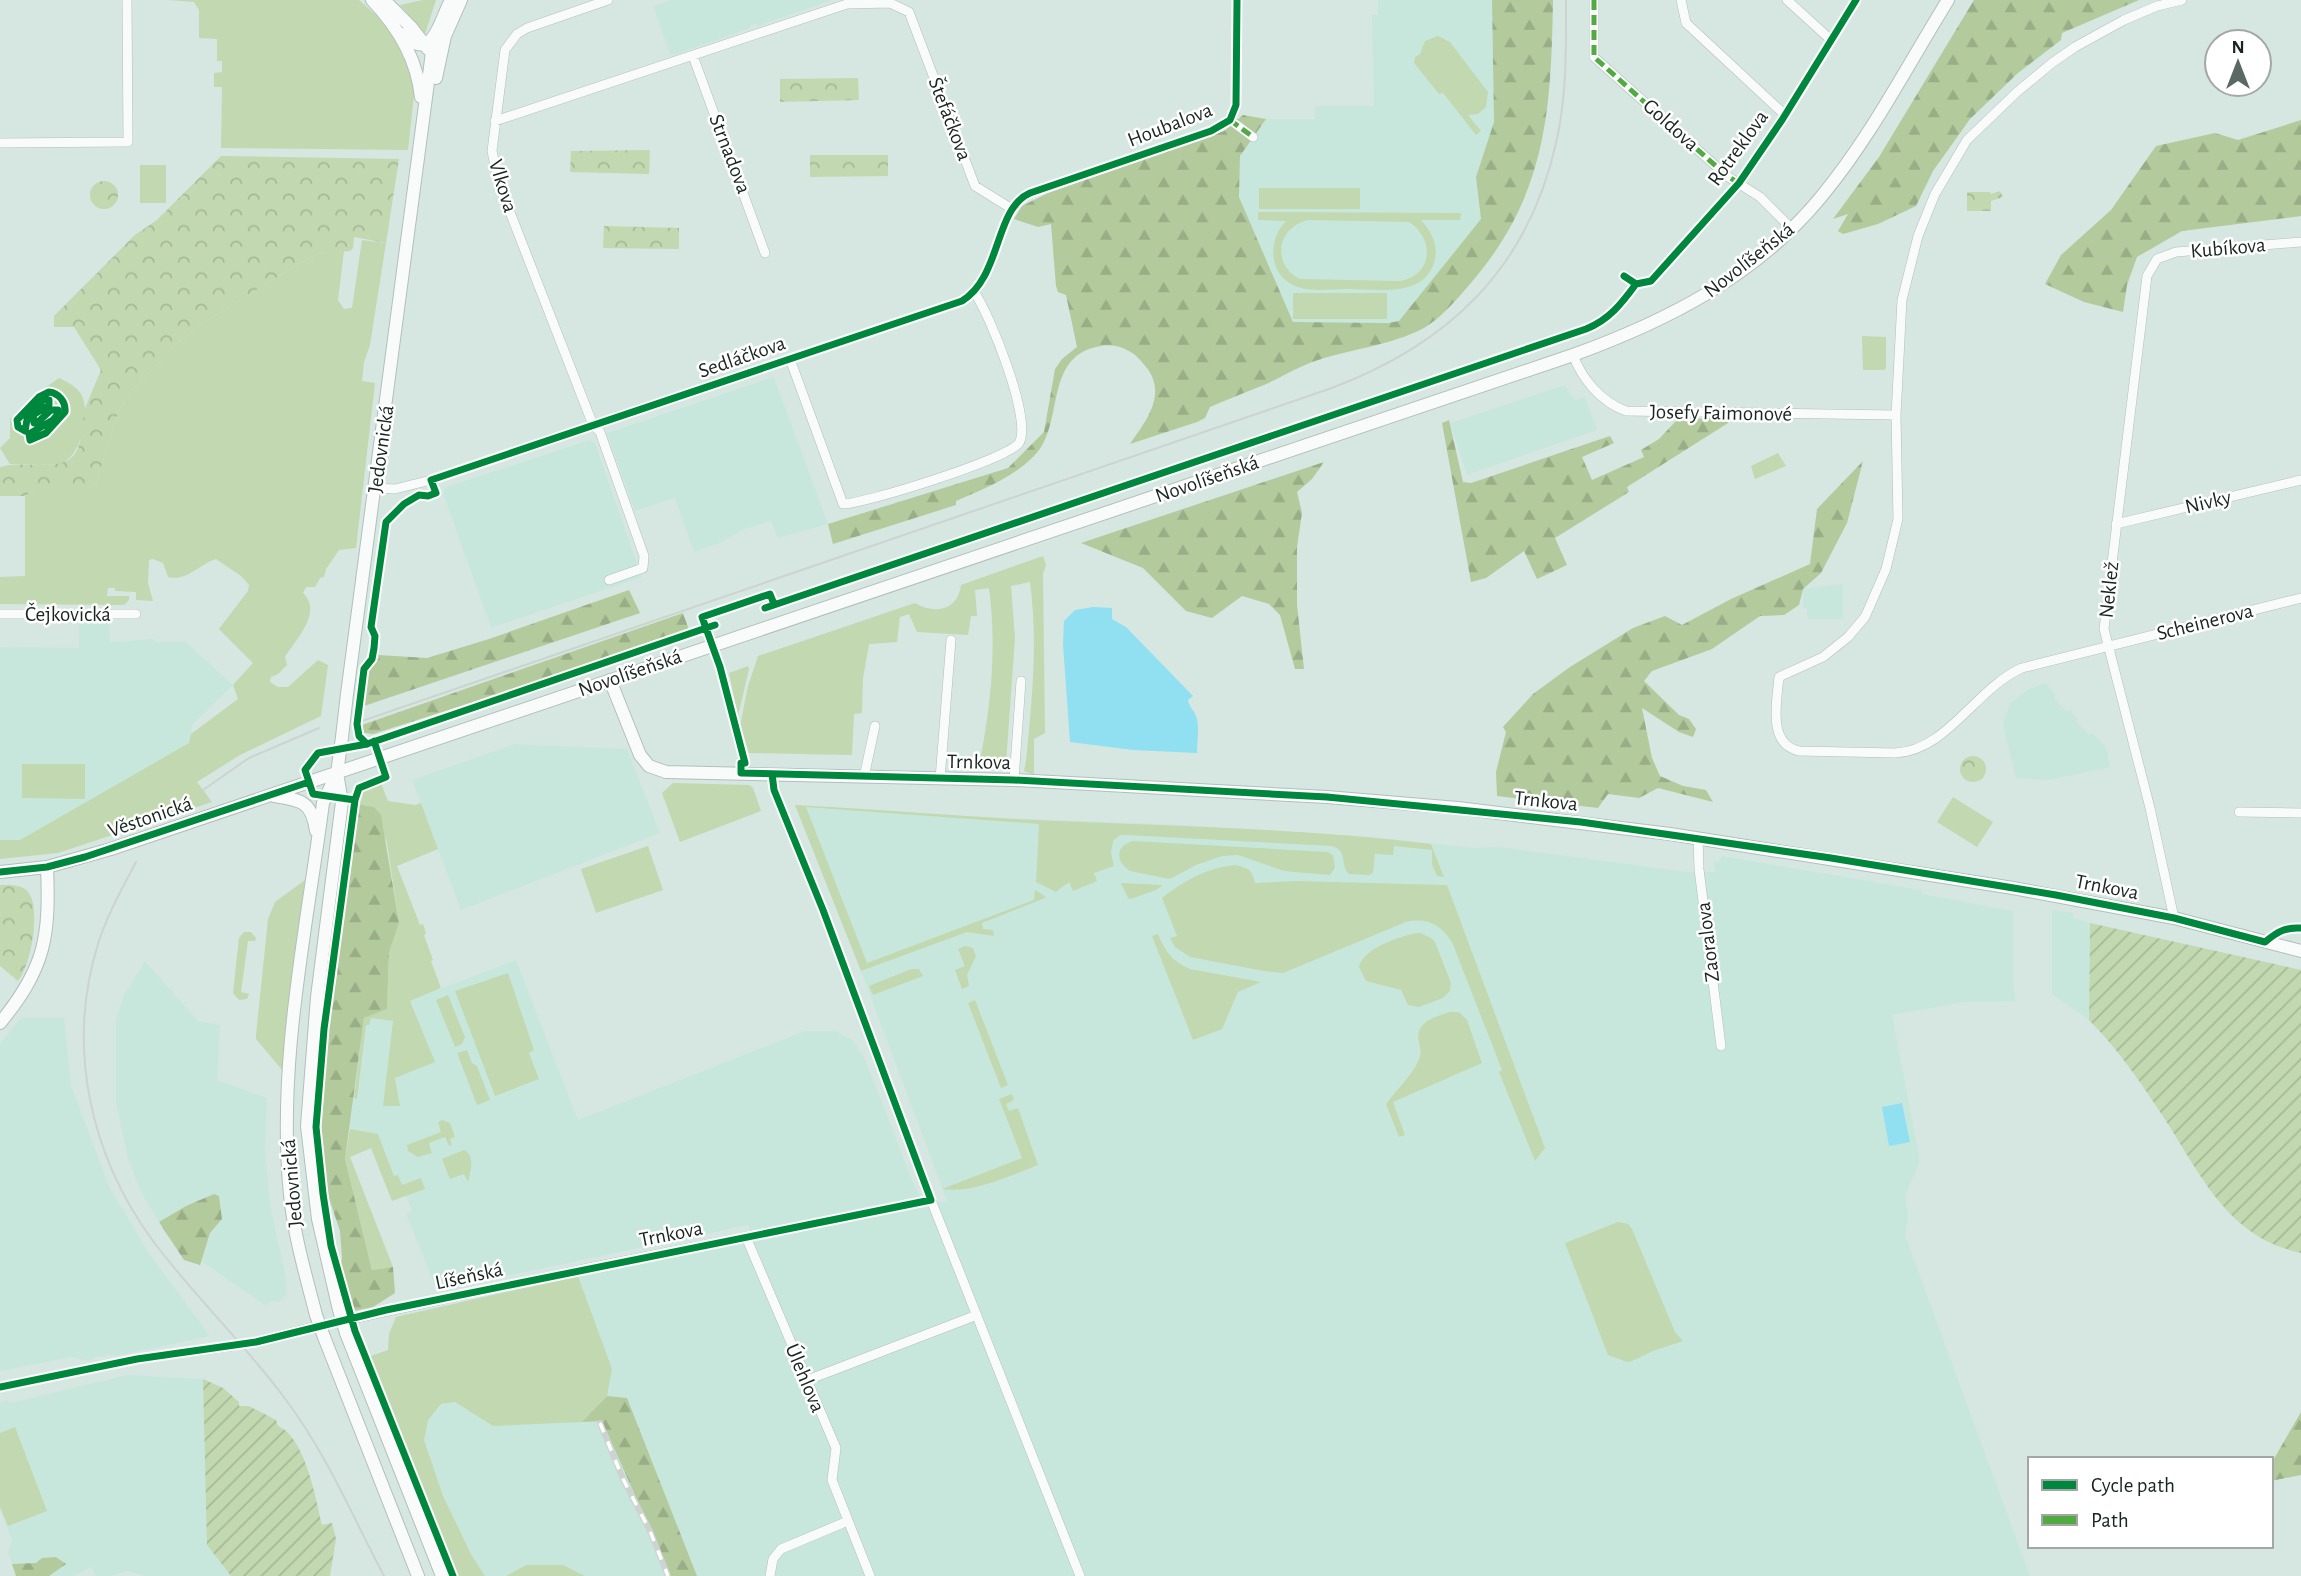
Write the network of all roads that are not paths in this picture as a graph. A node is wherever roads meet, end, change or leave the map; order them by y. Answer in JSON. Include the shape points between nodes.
{"nodes":[{"id":1,"x":127,"y":0,"type":"edge"},
{"id":2,"x":372,"y":0,"type":"edge"},
{"id":3,"x":384,"y":0,"type":"edge"},
{"id":4,"x":451,"y":0,"type":"edge"},
{"id":5,"x":461,"y":0,"type":"edge"},
{"id":6,"x":608,"y":0,"type":"edge"},
{"id":7,"x":1237,"y":0,"type":"edge"},
{"id":8,"x":1594,"y":0,"type":"edge"},
{"id":9,"x":1681,"y":0,"type":"edge"},
{"id":10,"x":1787,"y":0,"type":"edge"},
{"id":11,"x":1856,"y":0,"type":"edge"},
{"id":12,"x":1948,"y":0,"type":"edge"},
{"id":13,"x":2182,"y":0,"type":"edge"},
{"id":14,"x":397,"y":29,"type":"junction"},
{"id":15,"x":1831,"y":40,"type":"junction"},
{"id":16,"x":430,"y":51,"type":"junction"},
{"id":17,"x":693,"y":56,"type":"junction"},
{"id":18,"x":1785,"y":115,"type":"junction"},
{"id":19,"x":1230,"y":120,"type":"junction"},
{"id":20,"x":495,"y":121,"type":"junction"},
{"id":21,"x":423,"y":126,"type":"junction"},
{"id":22,"x":1253,"y":136,"type":"dead end"},
{"id":23,"x":0,"y":143,"type":"edge"},
{"id":24,"x":1739,"y":183,"type":"junction"},
{"id":25,"x":1012,"y":209,"type":"junction"},
{"id":26,"x":1791,"y":229,"type":"junction"},
{"id":27,"x":2301,"y":242,"type":"edge"},
{"id":28,"x":765,"y":253,"type":"dead end"},
{"id":29,"x":2157,"y":259,"type":"joint"},
{"id":30,"x":1624,"y":276,"type":"dead end"},
{"id":31,"x":974,"y":292,"type":"junction"},
{"id":32,"x":1573,"y":355,"type":"junction"},
{"id":33,"x":790,"y":359,"type":"junction"},
{"id":34,"x":1896,"y":415,"type":"junction"},
{"id":35,"x":593,"y":425,"type":"junction"},
{"id":36,"x":2301,"y":480,"type":"edge"},
{"id":37,"x":375,"y":488,"type":"junction"},
{"id":38,"x":2116,"y":524,"type":"junction"},
{"id":39,"x":609,"y":580,"type":"dead end"},
{"id":40,"x":2301,"y":598,"type":"edge"},
{"id":41,"x":0,"y":614,"type":"edge"},
{"id":42,"x":136,"y":614,"type":"dead end"},
{"id":43,"x":951,"y":640,"type":"dead end"},
{"id":44,"x":2109,"y":647,"type":"junction"},
{"id":45,"x":610,"y":680,"type":"junction"},
{"id":46,"x":1021,"y":681,"type":"dead end"},
{"id":47,"x":875,"y":726,"type":"dead end"},
{"id":48,"x":337,"y":773,"type":"junction"},
{"id":49,"x":772,"y":774,"type":"junction"},
{"id":50,"x":864,"y":777,"type":"junction"},
{"id":51,"x":940,"y":779,"type":"junction"},
{"id":52,"x":1014,"y":780,"type":"junction"},
{"id":53,"x":270,"y":796,"type":"junction"},
{"id":54,"x":2239,"y":812,"type":"dead end"},
{"id":55,"x":2301,"y":813,"type":"edge"},
{"id":56,"x":1698,"y":838,"type":"junction"},
{"id":57,"x":317,"y":844,"type":"junction"},
{"id":58,"x":47,"y":867,"type":"junction"},
{"id":59,"x":0,"y":872,"type":"edge"},
{"id":60,"x":2174,"y":918,"type":"junction"},
{"id":61,"x":2301,"y":928,"type":"edge"},
{"id":62,"x":2265,"y":942,"type":"junction"},
{"id":63,"x":2301,"y":950,"type":"edge"},
{"id":64,"x":0,"y":1023,"type":"edge"},
{"id":65,"x":1721,"y":1046,"type":"dead end"},
{"id":66,"x":931,"y":1200,"type":"junction"},
{"id":67,"x":746,"y":1237,"type":"junction"},
{"id":68,"x":589,"y":1268,"type":"joint"},
{"id":69,"x":977,"y":1315,"type":"junction"},
{"id":70,"x":356,"y":1318,"type":"tunnel mouth"},
{"id":71,"x":315,"y":1321,"type":"junction"},
{"id":72,"x":256,"y":1342,"type":"tunnel mouth"},
{"id":73,"x":232,"y":1346,"type":"tunnel mouth"},
{"id":74,"x":805,"y":1381,"type":"junction"},
{"id":75,"x":0,"y":1387,"type":"edge"},
{"id":76,"x":848,"y":1521,"type":"junction"},
{"id":77,"x":418,"y":1576,"type":"edge"},
{"id":78,"x":442,"y":1576,"type":"edge"},
{"id":79,"x":770,"y":1576,"type":"edge"},
{"id":80,"x":870,"y":1576,"type":"edge"},
{"id":81,"x":1080,"y":1576,"type":"edge"}],
"edges":[{"from":1,"to":23,"type":"street","via":[[128,142]]},
{"from":2,"to":14,"type":"street"},
{"from":3,"to":16,"type":"street"},
{"from":4,"to":16,"type":"street","name":"Jedovnická"},
{"from":5,"to":21,"type":"street","name":"Jedovnická","via":[[446,36]]},
{"from":6,"to":20,"type":"street","name":"Vlkova","via":[[527,28],[509,41]]},
{"from":7,"to":19,"type":"street","name":"Houbalova","via":[[1236,105]]},
{"from":8,"to":24,"type":"street","name":"Goldova","via":[[1594,57]]},
{"from":9,"to":18,"type":"street","via":[[1686,23]]},
{"from":10,"to":15,"type":"street"},
{"from":11,"to":15,"type":"street","name":"Rotreklova"},
{"from":12,"to":26,"type":"street","name":"Novolíšeňská","via":[[1840,172]]},
{"from":13,"to":34,"type":"street","via":[[2124,20],[2075,47],[2017,92],[1967,140],[1935,194],[1918,236],[1902,300]]},
{"from":14,"to":16,"type":"street"},
{"from":14,"to":21,"type":"street","via":[[416,68]]},
{"from":15,"to":18,"type":"street","name":"Rotreklova"},
{"from":16,"to":21,"type":"street","name":"Jedovnická"},
{"from":17,"to":20,"type":"street"},
{"from":17,"to":25,"type":"street","name":"Štefáčkova","via":[[848,4],[890,3],[909,12],[975,186]]},
{"from":17,"to":28,"type":"street","name":"Strnadova"},
{"from":18,"to":24,"type":"street","name":"Rotreklova"},
{"from":19,"to":22,"type":"street","name":"Houbalova"},
{"from":19,"to":25,"type":"street","name":"Houbalova","via":[[1030,193]]},
{"from":20,"to":35,"type":"street","name":"Vlkova","via":[[492,151],[499,184]]},
{"from":21,"to":37,"type":"street","name":"Jedovnická"},
{"from":24,"to":26,"type":"street","name":"Goldova"},
{"from":24,"to":30,"type":"street","name":"Rotreklova","via":[[1651,281],[1636,284]]},
{"from":25,"to":31,"type":"street"},
{"from":26,"to":32,"type":"street","name":"Novolíšeňská","via":[[1739,274],[1702,298]]},
{"from":27,"to":29,"type":"street","name":"Kubíkova","via":[[2176,252]]},
{"from":29,"to":38,"type":"street","name":"Neklež","via":[[2147,276]]},
{"from":31,"to":33,"type":"street","name":"Sedláčkova","via":[[962,301]]},
{"from":31,"to":33,"type":"street","name":"Sedláčkova","via":[[986,309],[1019,403],[1020,440],[998,457],[920,484],[843,503]]},
{"from":32,"to":34,"type":"street","name":"Josefy Faimonové","via":[[1584,378],[1626,411]]},
{"from":32,"to":45,"type":"street","name":"Novolíšeňská"},
{"from":33,"to":35,"type":"street","name":"Sedláčkova"},
{"from":34,"to":44,"type":"street","via":[[1898,519],[1886,569],[1865,617],[1848,637],[1823,657],[1779,677],[1781,741],[1792,750],[1810,752],[1910,752],[1933,741],[2014,672]]},
{"from":35,"to":37,"type":"street","name":"Sedláčkova","via":[[431,480],[395,489]]},
{"from":35,"to":39,"type":"street","via":[[600,432],[645,559],[643,568]]},
{"from":36,"to":38,"type":"street","name":"Nivky"},
{"from":37,"to":48,"type":"street","name":"Jedovnická","bridge":true},
{"from":38,"to":44,"type":"street","name":"Neklež","via":[[2104,629]]},
{"from":40,"to":44,"type":"street","name":"Scheinerova"},
{"from":41,"to":42,"type":"street","name":"Čejkovická"},
{"from":43,"to":51,"type":"street"},
{"from":44,"to":60,"type":"street","name":"Neklež"},
{"from":45,"to":48,"type":"street","name":"Novolíšeňská"},
{"from":45,"to":49,"type":"street","name":"Trnkova","via":[[640,755],[649,766],[671,772]]},
{"from":46,"to":52,"type":"street","name":"Trnkova"},
{"from":47,"to":50,"type":"street"},
{"from":48,"to":53,"type":"street","name":"Věstonická"},
{"from":48,"to":57,"type":"street","name":"Jedovnická","via":[[325,795]]},
{"from":48,"to":78,"type":"street","name":"Jedovnická","bridge":true,"via":[[342,802],[317,998],[307,1126],[318,1219],[346,1332]]},
{"from":49,"to":50,"type":"street","name":"Trnkova"},
{"from":49,"to":66,"type":"street","via":[[774,790]]},
{"from":50,"to":51,"type":"street","name":"Trnkova"},
{"from":51,"to":52,"type":"street","name":"Trnkova"},
{"from":52,"to":56,"type":"street","name":"Trnkova","via":[[1327,797]]},
{"from":53,"to":57,"type":"street","via":[[300,801],[309,808]]},
{"from":53,"to":58,"type":"street","name":"Věstonická"},
{"from":54,"to":55,"type":"street"},
{"from":56,"to":60,"type":"street","name":"Trnkova"},
{"from":56,"to":65,"type":"street","name":"Zaoralova"},
{"from":57,"to":71,"type":"street","name":"Jedovnická","via":[[291,1026],[287,1127],[290,1196]]},
{"from":58,"to":59,"type":"street","name":"Věstonická"},
{"from":58,"to":64,"type":"street","via":[[42,953],[30,982]]},
{"from":60,"to":62,"type":"street","name":"Trnkova"},
{"from":61,"to":62,"type":"street","via":[[2277,931]]},
{"from":62,"to":63,"type":"street","name":"Trnkova"},
{"from":66,"to":67,"type":"street","name":"Trnkova"},
{"from":66,"to":69,"type":"street"},
{"from":67,"to":68,"type":"street","name":"Trnkova"},
{"from":67,"to":74,"type":"street","name":"Úlehlova"},
{"from":68,"to":70,"type":"street","name":"Líšeňská"},
{"from":69,"to":74,"type":"street"},
{"from":69,"to":81,"type":"street"},
{"from":71,"to":72,"type":"street"},
{"from":71,"to":77,"type":"street","name":"Jedovnická","bridge":true},
{"from":73,"to":75,"type":"street","via":[[137,1359]]},
{"from":74,"to":76,"type":"street","name":"Úlehlova","via":[[836,1448],[832,1480]]},
{"from":76,"to":79,"type":"street","via":[[780,1549]]},
{"from":76,"to":80,"type":"street","name":"Úlehlova"}]}
